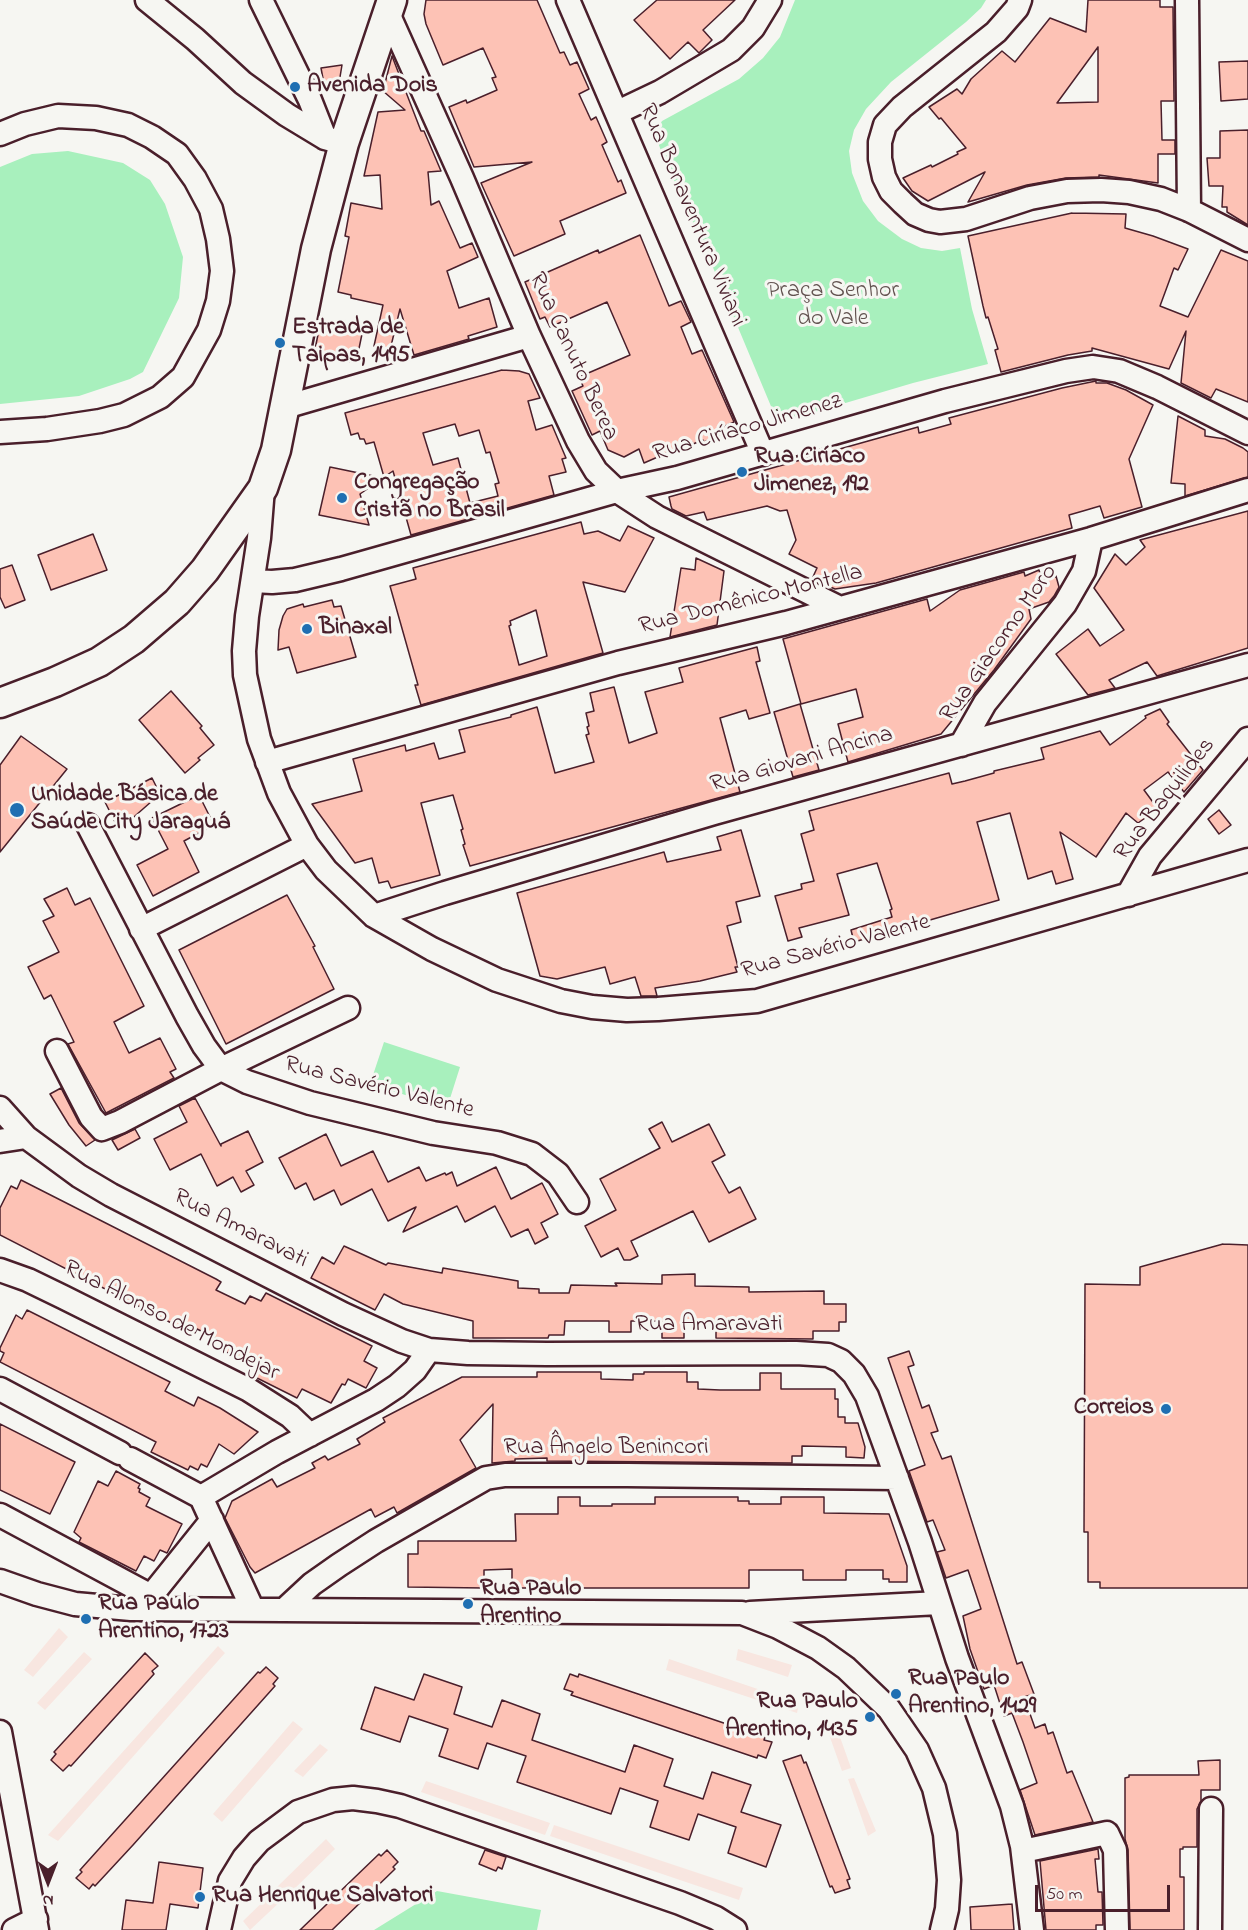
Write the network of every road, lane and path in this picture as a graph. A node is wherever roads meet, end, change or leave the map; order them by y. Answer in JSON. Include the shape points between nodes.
{"nodes":[{"id":1,"x":147,"y":0,"type":"edge"},
{"id":2,"x":261,"y":0,"type":"edge"},
{"id":3,"x":568,"y":0,"type":"edge"},
{"id":4,"x":770,"y":0,"type":"edge"},
{"id":5,"x":1020,"y":0,"type":"edge"},
{"id":6,"x":1187,"y":0,"type":"edge"},
{"id":7,"x":389,"y":5,"type":"edge"},
{"id":8,"x":618,"y":112,"type":"junction"},
{"id":9,"x":0,"y":134,"type":"edge"},
{"id":10,"x":334,"y":140,"type":"junction"},
{"id":11,"x":1189,"y":210,"type":"junction"},
{"id":12,"x":1248,"y":240,"type":"edge"},
{"id":13,"x":530,"y":336,"type":"junction"},
{"id":14,"x":285,"y":407,"type":"junction"},
{"id":15,"x":0,"y":432,"type":"edge"},
{"id":16,"x":1248,"y":433,"type":"edge"},
{"id":17,"x":763,"y":454,"type":"junction"},
{"id":18,"x":263,"y":488,"type":"junction"},
{"id":19,"x":1248,"y":490,"type":"edge"},
{"id":20,"x":617,"y":491,"type":"junction"},
{"id":21,"x":1091,"y":539,"type":"junction"},
{"id":22,"x":253,"y":581,"type":"junction"},
{"id":23,"x":837,"y":608,"type":"junction"},
{"id":24,"x":1248,"y":665,"type":"edge"},
{"id":25,"x":0,"y":703,"type":"edge"},
{"id":26,"x":1248,"y":739,"type":"edge"},
{"id":27,"x":961,"y":745,"type":"junction"},
{"id":28,"x":267,"y":762,"type":"junction"},
{"id":29,"x":88,"y":825,"type":"dead end"},
{"id":30,"x":307,"y":845,"type":"junction"},
{"id":31,"x":1248,"y":860,"type":"edge"},
{"id":32,"x":1128,"y":895,"type":"junction"},
{"id":33,"x":374,"y":916,"type":"junction"},
{"id":34,"x":141,"y":929,"type":"junction"},
{"id":35,"x":348,"y":1008,"type":"dead end"},
{"id":36,"x":57,"y":1051,"type":"dead end"},
{"id":37,"x":221,"y":1069,"type":"junction"},
{"id":38,"x":0,"y":1108,"type":"edge"},
{"id":39,"x":26,"y":1137,"type":"junction"},
{"id":40,"x":0,"y":1141,"type":"edge"},
{"id":41,"x":577,"y":1202,"type":"dead end"},
{"id":42,"x":0,"y":1270,"type":"edge"},
{"id":43,"x":429,"y":1350,"type":"junction"},
{"id":44,"x":0,"y":1389,"type":"edge"},
{"id":45,"x":309,"y":1435,"type":"junction"},
{"id":46,"x":897,"y":1478,"type":"junction"},
{"id":47,"x":201,"y":1497,"type":"junction"},
{"id":48,"x":0,"y":1515,"type":"edge"},
{"id":49,"x":212,"y":1521,"type":"junction"},
{"id":50,"x":2,"y":1587,"type":"edge"},
{"id":51,"x":151,"y":1603,"type":"junction"},
{"id":52,"x":939,"y":1603,"type":"junction"},
{"id":53,"x":253,"y":1610,"type":"junction"},
{"id":54,"x":284,"y":1610,"type":"junction"},
{"id":55,"x":742,"y":1613,"type":"junction"},
{"id":56,"x":0,"y":1732,"type":"edge"},
{"id":57,"x":1210,"y":1809,"type":"dead end"},
{"id":58,"x":1023,"y":1851,"type":"junction"},
{"id":59,"x":37,"y":1925,"type":"edge"},
{"id":60,"x":14,"y":1930,"type":"edge"},
{"id":61,"x":219,"y":1930,"type":"edge"},
{"id":62,"x":735,"y":1930,"type":"edge"},
{"id":63,"x":942,"y":1930,"type":"edge"},
{"id":64,"x":1032,"y":1930,"type":"edge"},
{"id":65,"x":1117,"y":1930,"type":"edge"},
{"id":66,"x":1210,"y":1930,"type":"edge"}],
"edges":[{"from":1,"to":10,"type":"street","via":[[287,116]]},
{"from":2,"to":10,"type":"street","via":[[309,100]]},
{"from":3,"to":8,"type":"street","name":"Rua Bonaventura Viviani"},
{"from":4,"to":8,"type":"street","via":[[753,28],[731,50]]},
{"from":5,"to":11,"type":"street","via":[[996,32],[885,125],[880,159],[891,191],[915,214],[940,222],[966,219],[1030,198],[1067,191],[1129,192]]},
{"from":6,"to":11,"type":"street"},
{"from":7,"to":10,"type":"main road"},
{"from":7,"to":13,"type":"street","name":"Rua Canuto Berea"},
{"from":8,"to":17,"type":"street","name":"Rua Bonaventura Viviani"},
{"from":9,"to":15,"type":"street","via":[[58,116],[128,125],[152,137],[177,154],[211,209],[222,271],[209,330],[183,377],[160,397],[124,415],[100,421]]},
{"from":10,"to":14,"type":"main road"},
{"from":11,"to":12,"type":"street"},
{"from":13,"to":14,"type":"street"},
{"from":13,"to":20,"type":"street","name":"Rua Canuto Berea","via":[[578,441],[596,471]]},
{"from":14,"to":18,"type":"main road"},
{"from":16,"to":17,"type":"street","name":"Rua Ciríaco Jimenez","via":[[1157,387],[1119,371],[1093,367],[945,401]]},
{"from":17,"to":20,"type":"street","name":"Rua Ciríaco Jimenez"},
{"from":18,"to":22,"type":"street","name":"Rua Savério Valente"},
{"from":18,"to":25,"type":"main road","via":[[205,570],[177,602],[134,639],[99,662]]},
{"from":19,"to":21,"type":"street","name":"Rua Domênico Montella"},
{"from":20,"to":22,"type":"street","name":"Rua Ciríaco Jimenez","via":[[315,576]]},
{"from":20,"to":23,"type":"street","name":"Rua Canuto Berea","via":[[657,517]]},
{"from":21,"to":23,"type":"street","name":"Rua Domênico Montella"},
{"from":21,"to":27,"type":"street","name":"Rua Giacomo Moro","via":[[1084,571],[1065,604],[985,703]]},
{"from":22,"to":28,"type":"street","name":"Rua Savério Valente","via":[[245,639],[245,675]]},
{"from":23,"to":28,"type":"street","name":"Rua Domênico Montella","via":[[618,663]]},
{"from":24,"to":27,"type":"street","name":"Rua Giovani Ancina"},
{"from":26,"to":32,"type":"street","name":"Rua Baquilides","via":[[1150,856]]},
{"from":27,"to":33,"type":"street","name":"Rua Giovani Ancina","via":[[714,813]]},
{"from":28,"to":30,"type":"street","name":"Rua Savério Valente"},
{"from":29,"to":34,"type":"street","name":"Rua Savério Valente"},
{"from":30,"to":33,"type":"street","name":"Rua Savério Valente","via":[[326,870]]},
{"from":30,"to":34,"type":"street"},
{"from":31,"to":32,"type":"street","name":"Rua Savério Valente"},
{"from":32,"to":33,"type":"street","name":"Rua Savério Valente","via":[[757,1001],[627,1010],[561,1001],[497,980]]},
{"from":34,"to":37,"type":"street","name":"Rua Savério Valente","via":[[204,1046]]},
{"from":35,"to":37,"type":"street","name":"Rua Savério Valente"},
{"from":36,"to":37,"type":"street","name":"Rua Savério Valente","via":[[96,1124],[102,1128]]},
{"from":37,"to":41,"type":"street","name":"Rua Savério Valente","via":[[309,1103],[532,1154],[558,1174]]},
{"from":38,"to":39,"type":"street","name":"Rua Amaravati"},
{"from":39,"to":40,"type":"street"},
{"from":39,"to":43,"type":"street","name":"Rua Amaravati","via":[[63,1166],[111,1195],[343,1314]]},
{"from":42,"to":45,"type":"street","name":"Rua Alonso de Mondejar","via":[[37,1284],[249,1390],[290,1416]]},
{"from":43,"to":45,"type":"street","via":[[397,1386]]},
{"from":43,"to":46,"type":"street","name":"Rua Amaravati","via":[[828,1356],[854,1374],[867,1396]]},
{"from":44,"to":47,"type":"street"},
{"from":45,"to":47,"type":"street"},
{"from":46,"to":52,"type":"street","name":"Rua Amaravati"},
{"from":46,"to":54,"type":"street","name":"Rua Ângelo Benincori","via":[[486,1478],[339,1565]]},
{"from":47,"to":49,"type":"street"},
{"from":48,"to":51,"type":"street"},
{"from":49,"to":51,"type":"street"},
{"from":49,"to":53,"type":"street"},
{"from":50,"to":51,"type":"street","via":[[104,1608]]},
{"from":51,"to":53,"type":"street"},
{"from":52,"to":55,"type":"street"},
{"from":52,"to":58,"type":"street","name":"Rua Amaravati","via":[[1012,1806]]},
{"from":53,"to":54,"type":"street"},
{"from":54,"to":55,"type":"street"},
{"from":55,"to":63,"type":"street","via":[[818,1648],[846,1668],[889,1709],[917,1750],[934,1788],[945,1834],[949,1880]]},
{"from":56,"to":59,"type":"street"},
{"from":57,"to":66,"type":"street"},
{"from":58,"to":64,"type":"street","name":"Rua Amaravati"},
{"from":58,"to":65,"type":"street","via":[[1107,1833],[1115,1851]]},
{"from":59,"to":60,"type":"street"},
{"from":61,"to":62,"type":"street","via":[[230,1881],[260,1841],[298,1812],[353,1798],[400,1806],[680,1903]]}]}
